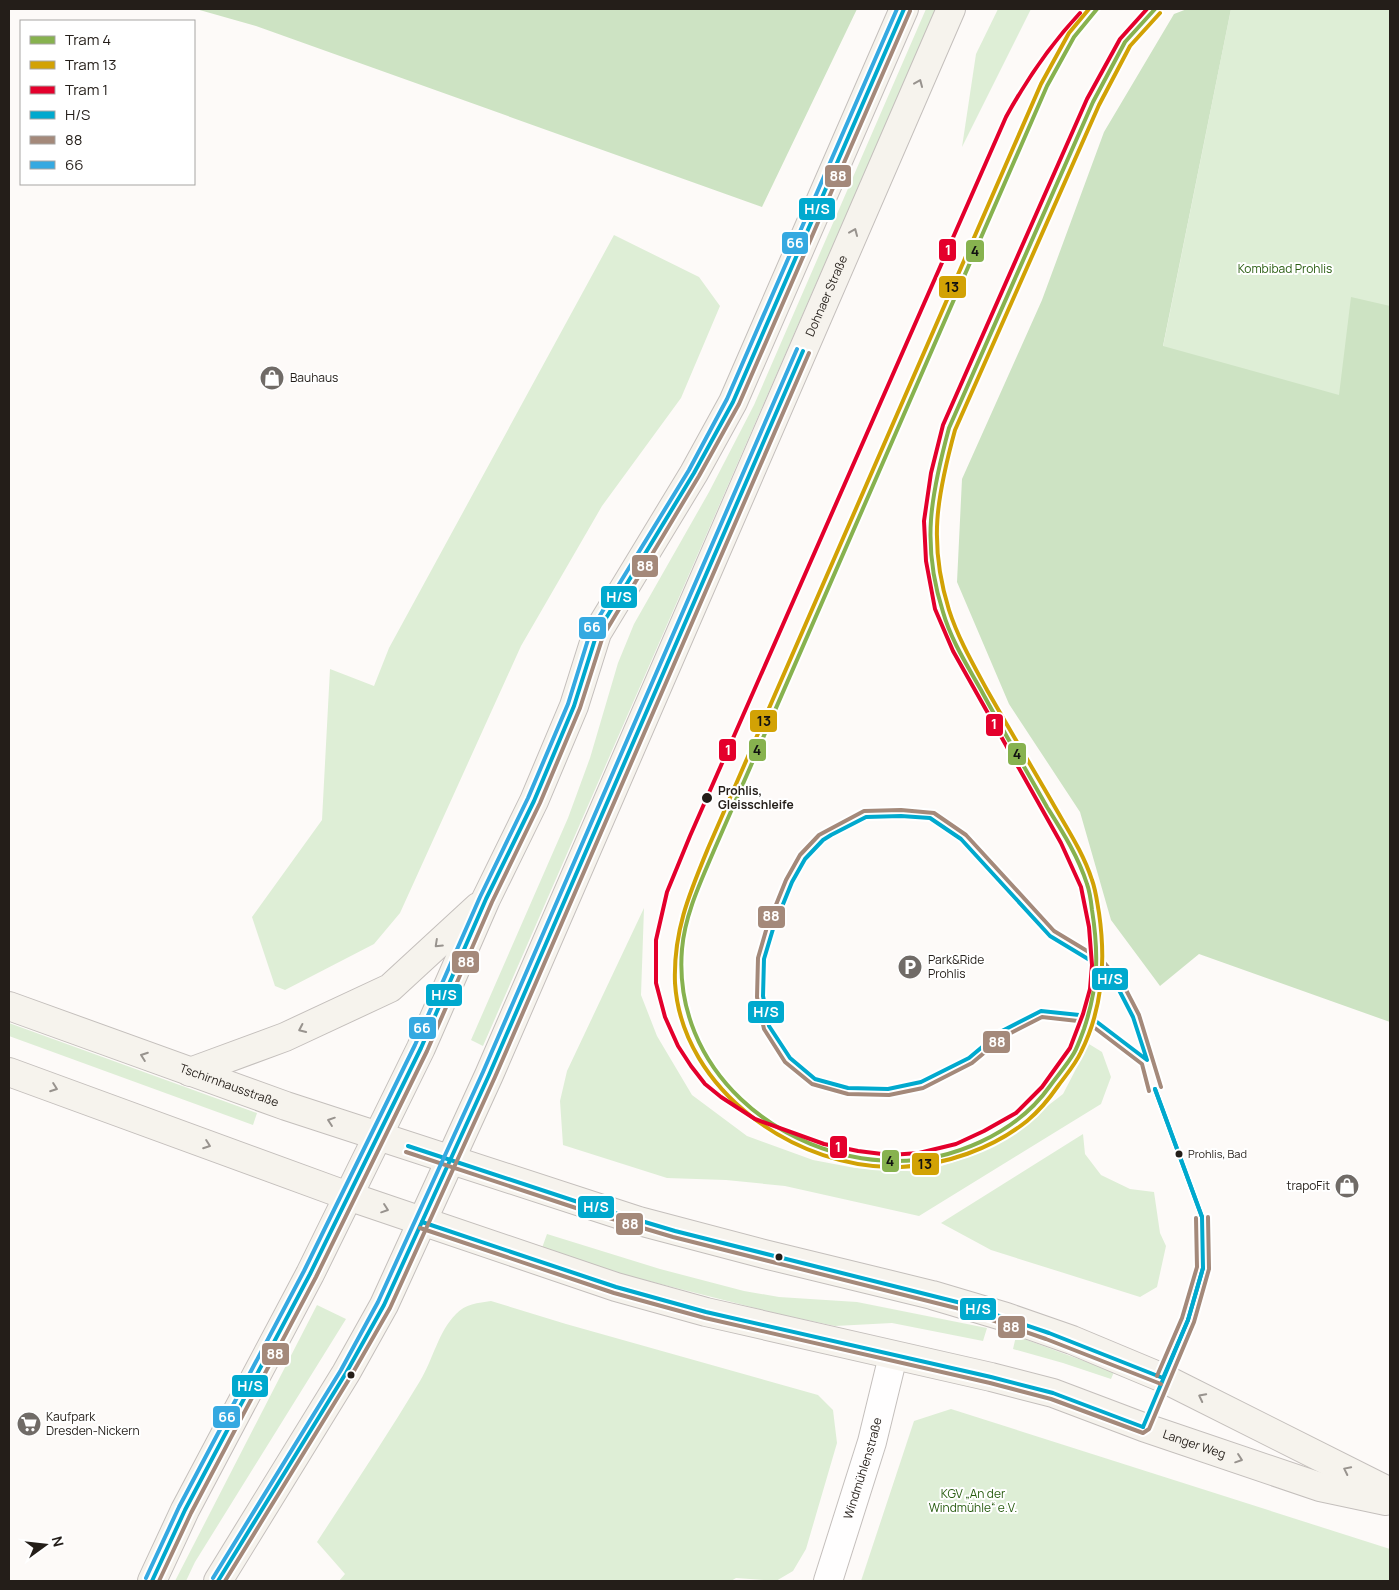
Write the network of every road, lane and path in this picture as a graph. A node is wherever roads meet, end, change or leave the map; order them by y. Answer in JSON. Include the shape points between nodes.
{"nodes":[{"id":1,"x":904,"y":9,"type":"edge"},
{"id":2,"x":951,"y":9,"type":"edge"},
{"id":3,"x":486,"y":899,"type":"junction"},
{"id":4,"x":9,"y":1006,"type":"edge"},
{"id":5,"x":9,"y":1072,"type":"edge"},
{"id":6,"x":190,"y":1072,"type":"junction"},
{"id":7,"x":377,"y":1136,"type":"junction"},
{"id":8,"x":450,"y":1160,"type":"junction"},
{"id":9,"x":348,"y":1196,"type":"junction"},
{"id":10,"x":422,"y":1222,"type":"junction"},
{"id":11,"x":893,"y":1356,"type":"junction"},
{"id":12,"x":1390,"y":1492,"type":"edge"},
{"id":13,"x":1390,"y":1501,"type":"edge"},
{"id":14,"x":152,"y":1581,"type":"edge"},
{"id":15,"x":218,"y":1581,"type":"edge"},
{"id":16,"x":828,"y":1581,"type":"edge"}],
"edges":[{"from":1,"to":3,"type":"main road","via":[[733,402],[694,474],[597,632],[570,715],[534,801]]},
{"from":8,"to":2,"type":"main road","name":"Dohnaer Straße","one_way":true},
{"from":3,"to":6,"type":"main road","one_way":true,"via":[[390,988],[284,1037]]},
{"from":3,"to":7,"type":"main road","via":[[421,1048]]},
{"from":6,"to":4,"type":"main road","name":"Tschirnhausstraße","one_way":true},
{"from":5,"to":9,"type":"main road","one_way":true},
{"from":7,"to":6,"type":"main road","name":"Tschirnhausstraße","one_way":true},
{"from":7,"to":8,"type":"main road","name":"Tschirnhausstraße"},
{"from":7,"to":9,"type":"main road"},
{"from":8,"to":10,"type":"main road","name":"Dohnaer Straße"},
{"from":12,"to":8,"type":"main road","one_way":true,"via":[[1163,1378],[1016,1320],[932,1295],[639,1221]]},
{"from":9,"to":10,"type":"main road","one_way":true},
{"from":9,"to":14,"type":"main road","via":[[185,1510]]},
{"from":10,"to":11,"type":"main road","name":"Langer Weg","via":[[706,1312]]},
{"from":10,"to":15,"type":"main road","name":"Dohnaer Straße","via":[[384,1305],[346,1373]]},
{"from":11,"to":13,"type":"main road","name":"Langer Weg","one_way":true,"via":[[1052,1393],[1320,1487]]},
{"from":11,"to":16,"type":"street","name":"Windmühlenstraße","via":[[872,1442]]}]}
